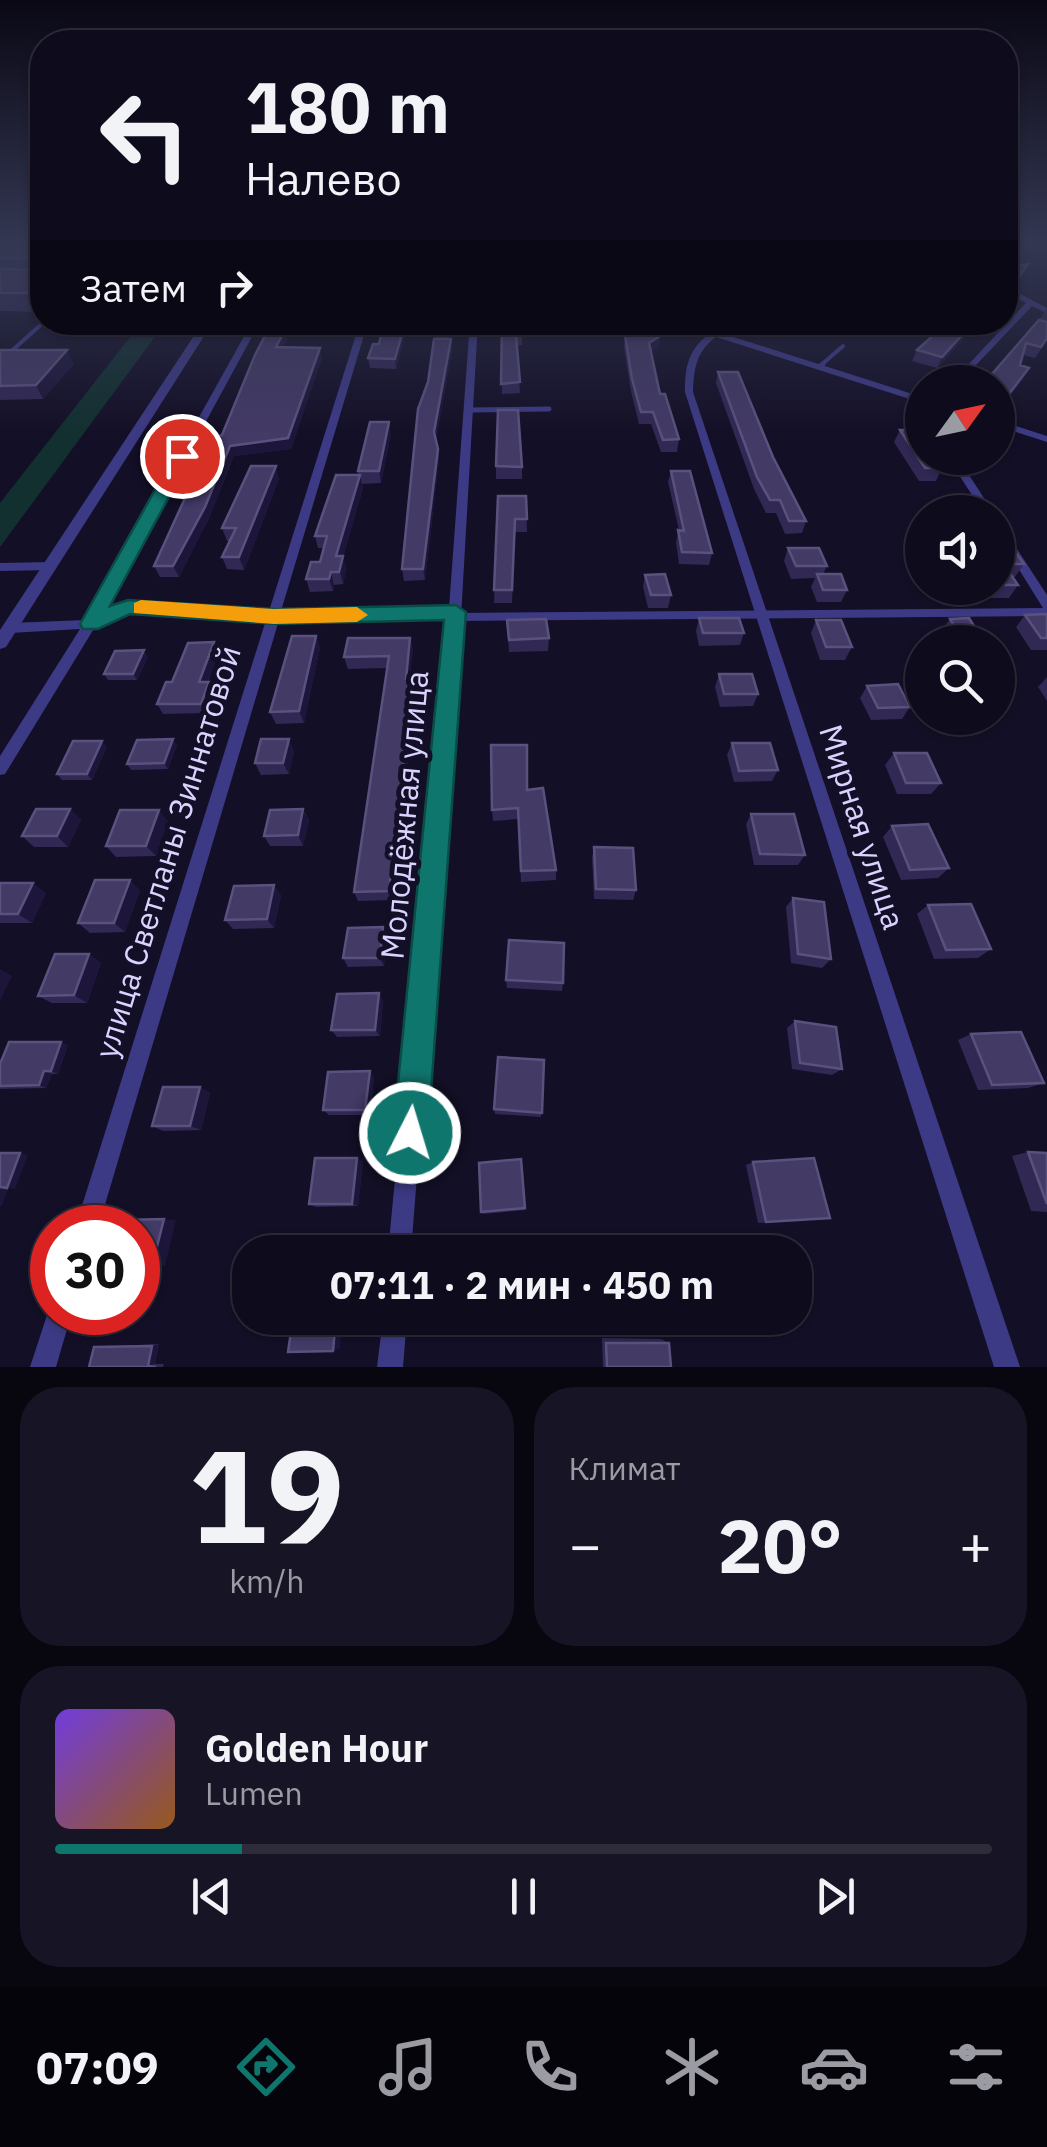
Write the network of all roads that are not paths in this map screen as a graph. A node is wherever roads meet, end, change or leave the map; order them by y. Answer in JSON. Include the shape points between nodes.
{"nodes":[{"id":1,"x":30,"y":334,"type":"edge"},
{"id":2,"x":200,"y":335,"type":"edge"},
{"id":3,"x":249,"y":335,"type":"edge"},
{"id":4,"x":360,"y":335,"type":"edge"},
{"id":5,"x":473,"y":335,"type":"edge"},
{"id":6,"x":713,"y":335,"type":"edge"},
{"id":7,"x":717,"y":335,"type":"edge"},
{"id":8,"x":1000,"y":335,"type":"edge"},
{"id":9,"x":843,"y":346,"type":"dead end"},
{"id":10,"x":0,"y":355,"type":"edge"},
{"id":11,"x":972,"y":365,"type":"edge"},
{"id":12,"x":818,"y":367,"type":"junction"},
{"id":13,"x":905,"y":395,"type":"edge"},
{"id":14,"x":549,"y":409,"type":"dead end"},
{"id":15,"x":469,"y":410,"type":"junction"},
{"id":16,"x":1015,"y":428,"type":"edge"},
{"id":17,"x":1047,"y":438,"type":"edge"},
{"id":18,"x":1015,"y":556,"type":"edge"},
{"id":19,"x":0,"y":566,"type":"edge"},
{"id":20,"x":50,"y":566,"type":"junction"},
{"id":21,"x":1047,"y":609,"type":"edge"},
{"id":22,"x":761,"y":614,"type":"junction"},
{"id":23,"x":455,"y":615,"type":"junction"},
{"id":24,"x":274,"y":616,"type":"junction"},
{"id":25,"x":90,"y":624,"type":"junction"},
{"id":26,"x":10,"y":628,"type":"junction"},
{"id":27,"x":0,"y":642,"type":"edge"},
{"id":28,"x":0,"y":769,"type":"edge"},
{"id":29,"x":93,"y":1205,"type":"edge"},
{"id":30,"x":401,"y":1235,"type":"edge"},
{"id":31,"x":53,"y":1335,"type":"edge"},
{"id":32,"x":393,"y":1335,"type":"edge"},
{"id":33,"x":44,"y":1367,"type":"edge"},
{"id":34,"x":390,"y":1367,"type":"edge"},
{"id":35,"x":1007,"y":1367,"type":"edge"}],
"edges":[{"from":1,"to":10,"type":"lane"},
{"from":2,"to":20,"type":"street"},
{"from":3,"to":25,"type":"street"},
{"from":4,"to":24,"type":"street","name":"улица Светланы Зиннатовой"},
{"from":5,"to":15,"type":"street","name":"Молодёжная улица"},
{"from":6,"to":22,"type":"street","name":"Мирная улица","via":[[689,360],[689,392]]},
{"from":7,"to":12,"type":"street"},
{"from":8,"to":11,"type":"street"},
{"from":9,"to":12,"type":"lane"},
{"from":12,"to":13,"type":"street"},
{"from":14,"to":15,"type":"lane"},
{"from":15,"to":23,"type":"street","name":"Молодёжная улица"},
{"from":16,"to":17,"type":"street"},
{"from":18,"to":21,"type":"street"},
{"from":19,"to":20,"type":"lane"},
{"from":20,"to":26,"type":"street"},
{"from":21,"to":22,"type":"lane"},
{"from":22,"to":23,"type":"lane"},
{"from":22,"to":35,"type":"street","name":"Мирная улица"},
{"from":23,"to":24,"type":"street"},
{"from":23,"to":30,"type":"street","name":"Молодёжная улица"},
{"from":24,"to":25,"type":"street","via":[[128,607]]},
{"from":24,"to":29,"type":"street","name":"улица Светланы Зиннатовой"},
{"from":25,"to":26,"type":"street"},
{"from":25,"to":28,"type":"street"},
{"from":26,"to":27,"type":"street"},
{"from":31,"to":33,"type":"street"},
{"from":32,"to":34,"type":"street"}]}
